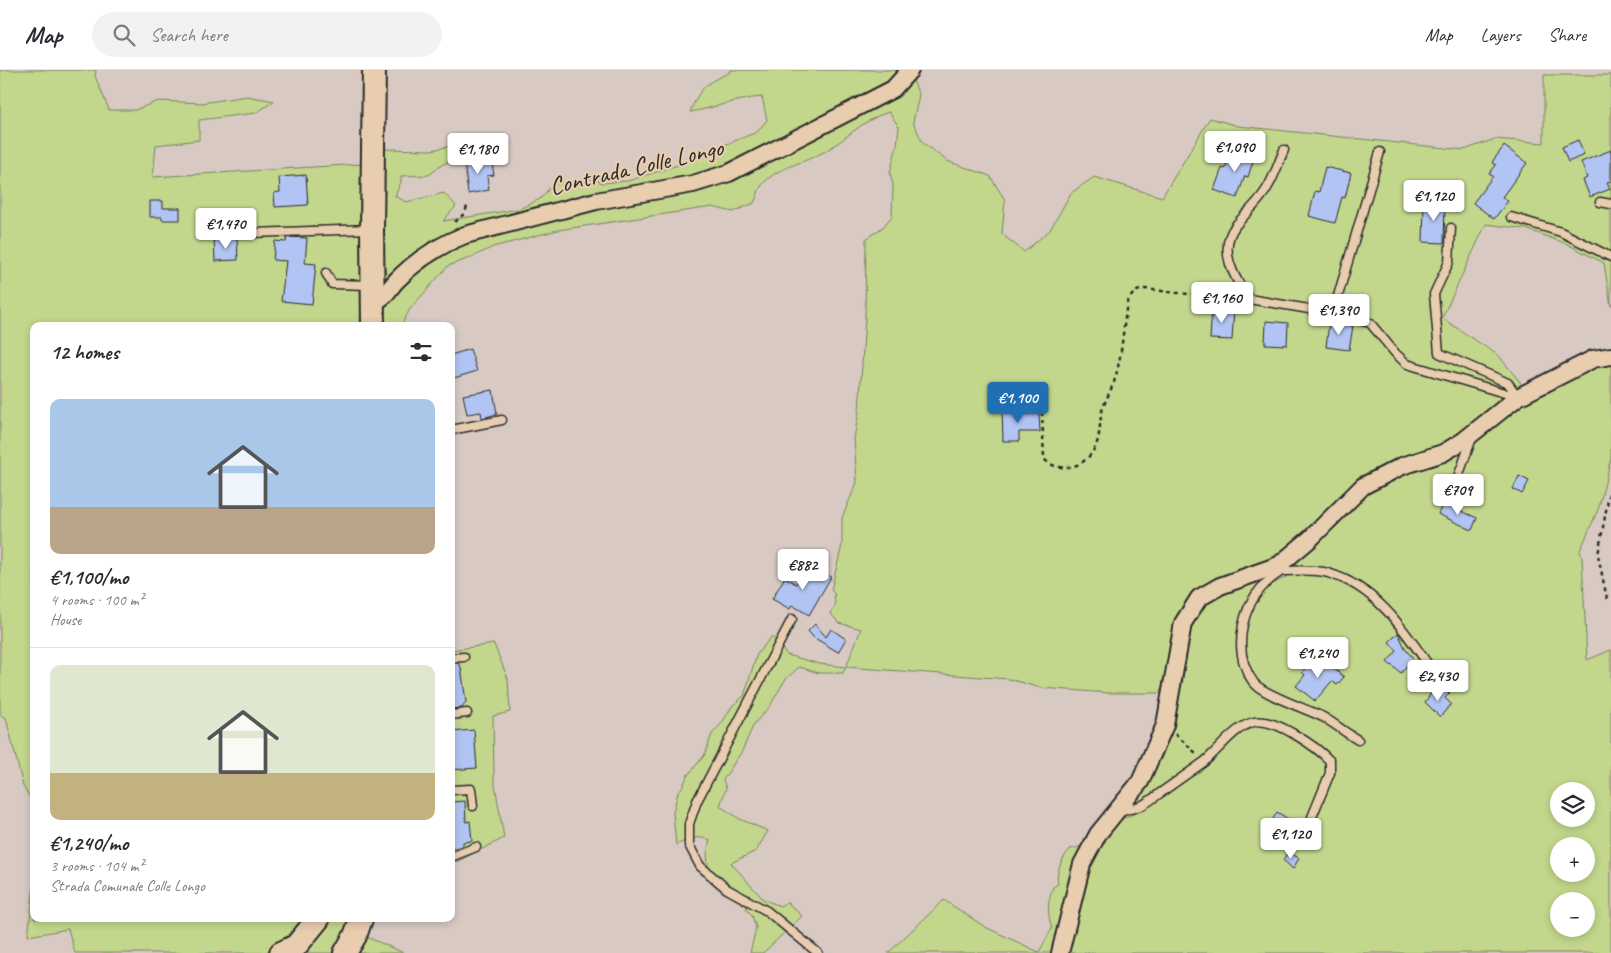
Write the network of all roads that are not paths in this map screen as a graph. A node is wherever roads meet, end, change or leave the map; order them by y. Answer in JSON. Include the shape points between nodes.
{"nodes":[{"id":1,"x":374,"y":70,"type":"edge"},
{"id":2,"x":910,"y":70,"type":"edge"},
{"id":3,"x":1284,"y":150,"type":"dead end"},
{"id":4,"x":1380,"y":152,"type":"dead end"},
{"id":5,"x":1600,"y":202,"type":"dead end"},
{"id":6,"x":1611,"y":204,"type":"edge"},
{"id":7,"x":1511,"y":217,"type":"dead end"},
{"id":8,"x":1451,"y":228,"type":"dead end"},
{"id":9,"x":372,"y":229,"type":"junction"},
{"id":10,"x":252,"y":233,"type":"dead end"},
{"id":11,"x":1611,"y":257,"type":"edge"},
{"id":12,"x":326,"y":274,"type":"dead end"},
{"id":13,"x":373,"y":294,"type":"junction"},
{"id":14,"x":1334,"y":313,"type":"junction"},
{"id":15,"x":373,"y":322,"type":"edge"},
{"id":16,"x":1611,"y":356,"type":"edge"},
{"id":17,"x":1518,"y":398,"type":"junction"},
{"id":18,"x":502,"y":420,"type":"dead end"},
{"id":19,"x":455,"y":429,"type":"edge"},
{"id":20,"x":1474,"y":432,"type":"junction"},
{"id":21,"x":1453,"y":491,"type":"dead end"},
{"id":22,"x":1281,"y":568,"type":"junction"},
{"id":23,"x":792,"y":620,"type":"dead end"},
{"id":24,"x":464,"y":657,"type":"dead end"},
{"id":25,"x":455,"y":658,"type":"edge"},
{"id":26,"x":1434,"y":673,"type":"dead end"},
{"id":27,"x":467,"y":713,"type":"dead end"},
{"id":28,"x":455,"y":714,"type":"edge"},
{"id":29,"x":1358,"y":740,"type":"dead end"},
{"id":30,"x":455,"y":790,"type":"edge"},
{"id":31,"x":472,"y":806,"type":"dead end"},
{"id":32,"x":1119,"y":809,"type":"junction"},
{"id":33,"x":1312,"y":818,"type":"dead end"},
{"id":34,"x":476,"y":847,"type":"dead end"},
{"id":35,"x":455,"y":855,"type":"edge"},
{"id":36,"x":316,"y":922,"type":"edge"},
{"id":37,"x":360,"y":922,"type":"edge"},
{"id":38,"x":280,"y":953,"type":"edge"},
{"id":39,"x":345,"y":953,"type":"edge"},
{"id":40,"x":818,"y":953,"type":"edge"},
{"id":41,"x":1060,"y":953,"type":"edge"}],
"edges":[{"from":1,"to":9,"type":"main road"},
{"from":2,"to":13,"type":"street","name":"Contrada Colle Longo","via":[[893,89],[729,173],[693,184],[596,201],[465,235],[431,252],[396,281],[383,298]]},
{"from":3,"to":14,"type":"lane","via":[[1266,190],[1235,226],[1228,243],[1229,262],[1249,299]]},
{"from":4,"to":14,"type":"lane"},
{"from":5,"to":6,"type":"lane"},
{"from":7,"to":11,"type":"lane","via":[[1561,232]]},
{"from":8,"to":17,"type":"lane","via":[[1449,262],[1434,294],[1439,353],[1508,383]]},
{"from":9,"to":10,"type":"lane"},
{"from":9,"to":13,"type":"main road"},
{"from":12,"to":13,"type":"lane","via":[[332,284]]},
{"from":13,"to":15,"type":"main road"},
{"from":14,"to":17,"type":"lane","via":[[1370,323],[1407,364]]},
{"from":16,"to":17,"type":"street","via":[[1593,359]]},
{"from":17,"to":20,"type":"street"},
{"from":18,"to":19,"type":"lane"},
{"from":20,"to":21,"type":"lane"},
{"from":20,"to":22,"type":"street","via":[[1443,453],[1402,466],[1363,486]]},
{"from":22,"to":26,"type":"lane","via":[[1328,573],[1362,588],[1398,623]]},
{"from":22,"to":29,"type":"lane","via":[[1263,585],[1245,615],[1240,640],[1243,662],[1255,684],[1322,717]]},
{"from":22,"to":32,"type":"street","via":[[1220,586],[1199,598],[1183,623],[1165,724],[1140,782]]},
{"from":23,"to":40,"type":"lane","via":[[688,824],[690,845],[700,866],[727,889],[767,911]]},
{"from":24,"to":25,"type":"lane"},
{"from":27,"to":28,"type":"lane"},
{"from":30,"to":31,"type":"lane","via":[[471,789]]},
{"from":32,"to":33,"type":"lane","via":[[1133,810],[1146,803],[1205,761],[1241,727],[1255,721],[1266,721],[1280,726],[1330,761],[1330,773]]},
{"from":32,"to":41,"type":"street","via":[[1098,834],[1082,864]]},
{"from":34,"to":35,"type":"lane"},
{"from":36,"to":38,"type":"main road","via":[[296,946]]},
{"from":37,"to":39,"type":"main road"}]}
